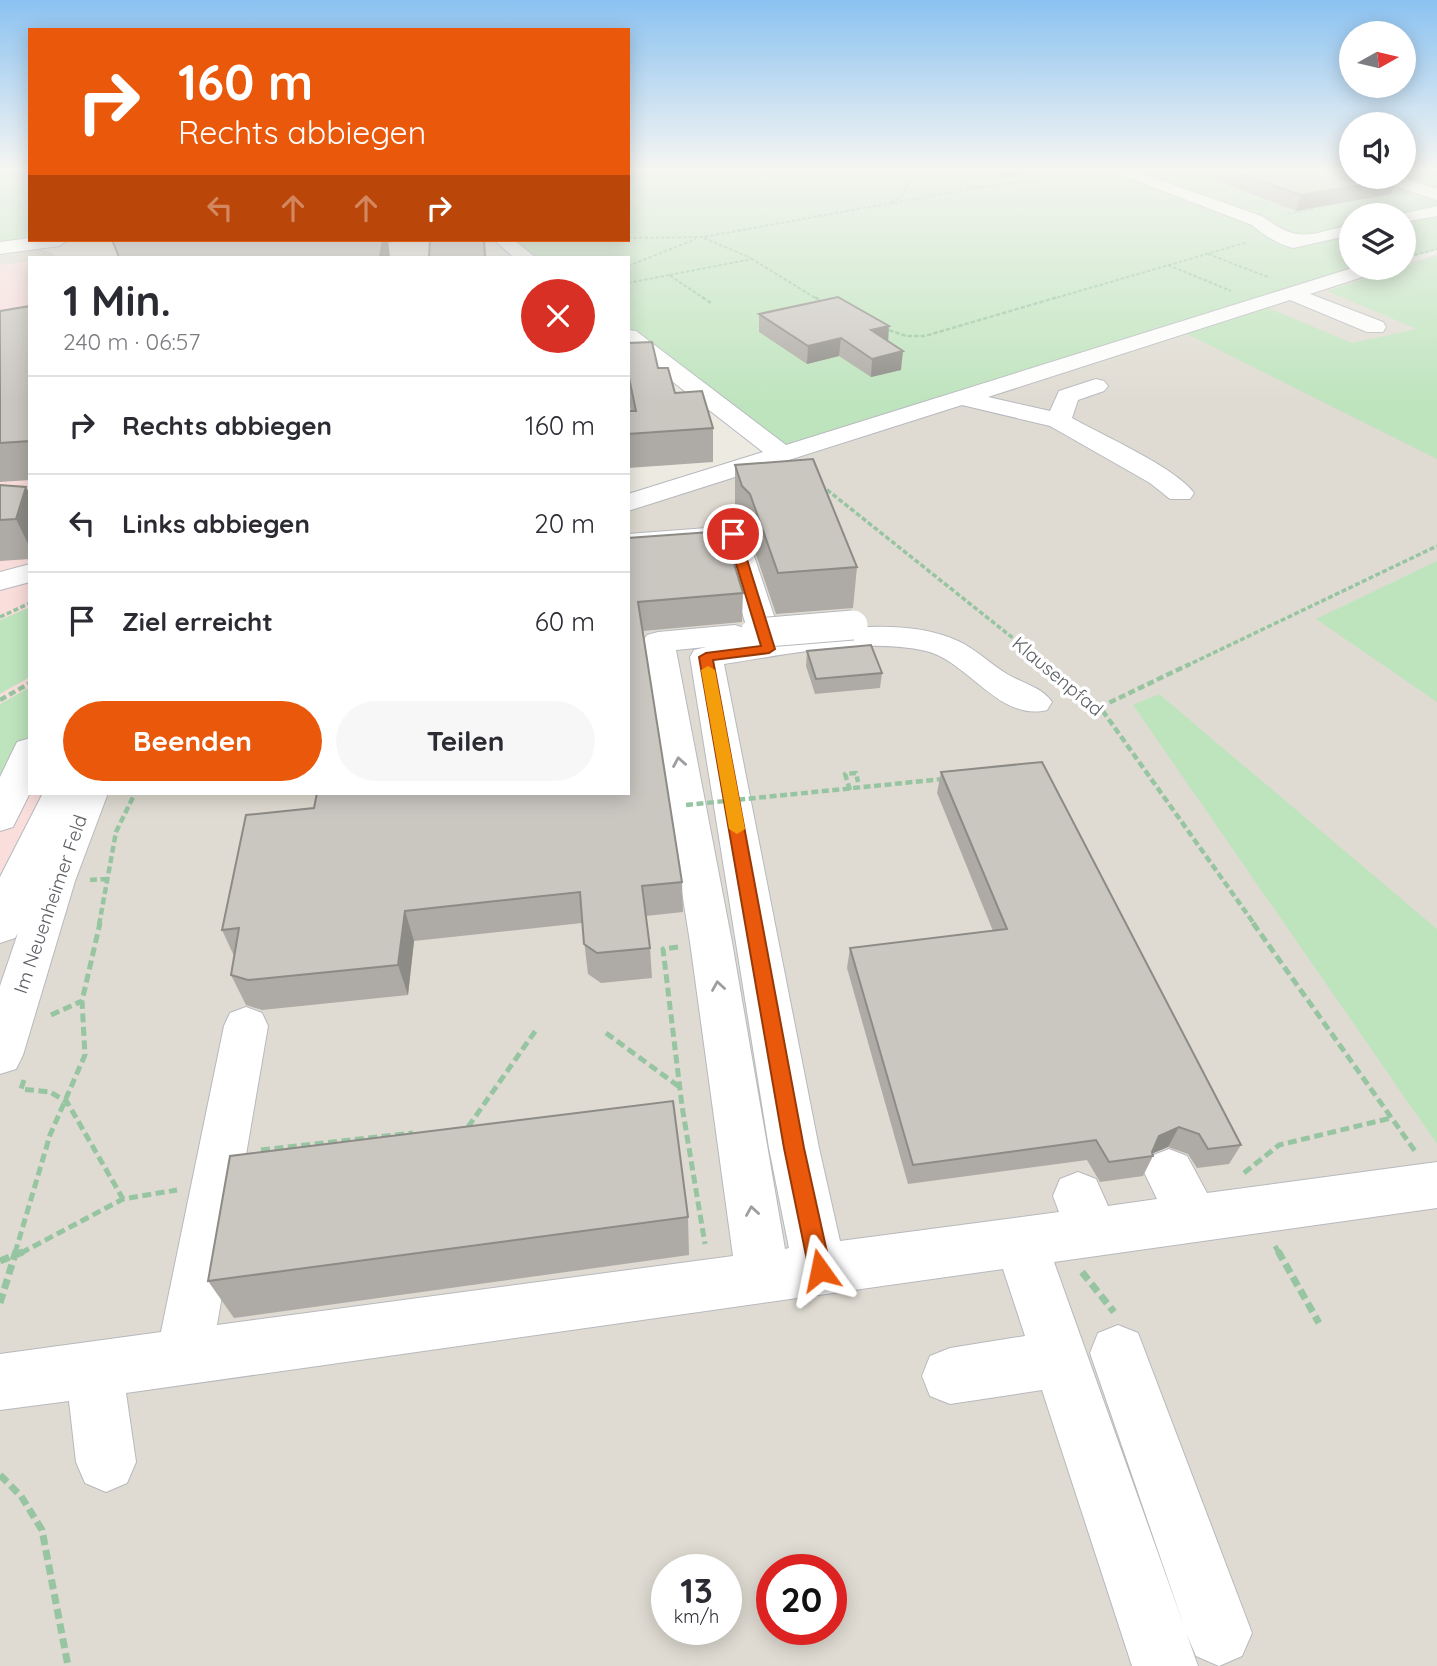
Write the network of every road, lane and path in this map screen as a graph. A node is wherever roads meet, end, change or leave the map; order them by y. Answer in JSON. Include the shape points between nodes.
{"nodes":[{"id":1,"x":674,"y":248,"type":"edge"},
{"id":2,"x":727,"y":248,"type":"edge"},
{"id":3,"x":1225,"y":248,"type":"edge"},
{"id":4,"x":1437,"y":249,"type":"edge"},
{"id":5,"x":1207,"y":254,"type":"junction"},
{"id":6,"x":1416,"y":255,"type":"edge"},
{"id":7,"x":752,"y":259,"type":"junction"},
{"id":8,"x":630,"y":264,"type":"edge"},
{"id":9,"x":1167,"y":265,"type":"junction"},
{"id":10,"x":669,"y":275,"type":"junction"},
{"id":11,"x":1339,"y":278,"type":"edge"},
{"id":12,"x":630,"y":283,"type":"edge"},
{"id":13,"x":1231,"y":290,"type":"dead end"},
{"id":14,"x":1295,"y":292,"type":"junction"},
{"id":15,"x":711,"y":303,"type":"dead end"},
{"id":16,"x":834,"y":309,"type":"edge"},
{"id":17,"x":1375,"y":327,"type":"dead end"},
{"id":18,"x":882,"y":328,"type":"edge"},
{"id":19,"x":630,"y":338,"type":"edge"},
{"id":20,"x":1143,"y":340,"type":"junction"},
{"id":21,"x":1168,"y":352,"type":"dead end"},
{"id":22,"x":663,"y":363,"type":"junction"},
{"id":23,"x":630,"y":366,"type":"edge"},
{"id":24,"x":1096,"y":386,"type":"dead end"},
{"id":25,"x":961,"y":398,"type":"junction"},
{"id":26,"x":1059,"y":421,"type":"junction"},
{"id":27,"x":782,"y":454,"type":"junction"},
{"id":28,"x":1180,"y":493,"type":"dead end"},
{"id":29,"x":630,"y":502,"type":"edge"},
{"id":30,"x":630,"y":543,"type":"edge"},
{"id":31,"x":1437,"y":545,"type":"edge"},
{"id":32,"x":28,"y":574,"type":"edge"},
{"id":33,"x":0,"y":581,"type":"edge"},
{"id":34,"x":28,"y":604,"type":"edge"},
{"id":35,"x":0,"y":617,"type":"edge"},
{"id":36,"x":762,"y":641,"type":"junction"},
{"id":37,"x":28,"y":684,"type":"edge"},
{"id":38,"x":0,"y":700,"type":"edge"},
{"id":39,"x":1100,"y":707,"type":"junction"},
{"id":40,"x":28,"y":755,"type":"edge"},
{"id":41,"x":944,"y":779,"type":"edge"},
{"id":42,"x":858,"y":782,"type":"dead end"},
{"id":43,"x":850,"y":790,"type":"junction"},
{"id":44,"x":60,"y":795,"type":"edge"},
{"id":45,"x":87,"y":795,"type":"edge"},
{"id":46,"x":134,"y":795,"type":"edge"},
{"id":47,"x":686,"y":805,"type":"junction"},
{"id":48,"x":0,"y":818,"type":"edge"},
{"id":49,"x":30,"y":860,"type":"edge"},
{"id":50,"x":2,"y":916,"type":"edge"},
{"id":51,"x":711,"y":942,"type":"junction"},
{"id":52,"x":82,"y":1001,"type":"junction"},
{"id":53,"x":44,"y":1018,"type":"dead end"},
{"id":54,"x":246,"y":1026,"type":"dead end"},
{"id":55,"x":536,"y":1030,"type":"dead end"},
{"id":56,"x":606,"y":1033,"type":"dead end"},
{"id":57,"x":13,"y":1066,"type":"edge"},
{"id":58,"x":681,"y":1088,"type":"junction"},
{"id":59,"x":67,"y":1102,"type":"junction"},
{"id":60,"x":681,"y":1106,"type":"junction"},
{"id":61,"x":668,"y":1107,"type":"edge"},
{"id":62,"x":481,"y":1126,"type":"edge"},
{"id":63,"x":468,"y":1127,"type":"junction"},
{"id":64,"x":454,"y":1129,"type":"edge"},
{"id":65,"x":427,"y":1132,"type":"edge"},
{"id":66,"x":218,"y":1169,"type":"junction"},
{"id":67,"x":1169,"y":1172,"type":"dead end"},
{"id":68,"x":1429,"y":1172,"type":"edge"},
{"id":69,"x":123,"y":1199,"type":"junction"},
{"id":70,"x":1254,"y":1209,"type":"junction"},
{"id":71,"x":1193,"y":1218,"type":"junction"},
{"id":72,"x":1061,"y":1227,"type":"junction"},
{"id":73,"x":704,"y":1244,"type":"dead end"},
{"id":74,"x":13,"y":1257,"type":"junction"},
{"id":75,"x":0,"y":1261,"type":"edge"},
{"id":76,"x":820,"y":1270,"type":"junction"},
{"id":77,"x":763,"y":1278,"type":"junction"},
{"id":78,"x":0,"y":1303,"type":"edge"},
{"id":79,"x":1319,"y":1323,"type":"dead end"},
{"id":80,"x":1118,"y":1335,"type":"joint"},
{"id":81,"x":184,"y":1356,"type":"junction"},
{"id":82,"x":1058,"y":1359,"type":"junction"},
{"id":83,"x":94,"y":1368,"type":"junction"},
{"id":84,"x":950,"y":1376,"type":"dead end"},
{"id":85,"x":0,"y":1382,"type":"edge"},
{"id":86,"x":106,"y":1462,"type":"dead end"},
{"id":87,"x":0,"y":1475,"type":"edge"},
{"id":88,"x":1219,"y":1633,"type":"dead end"},
{"id":89,"x":68,"y":1666,"type":"edge"},
{"id":90,"x":1165,"y":1666,"type":"edge"}],
"edges":[{"from":1,"to":8,"type":"path"},
{"from":2,"to":7,"type":"path"},
{"from":3,"to":5,"type":"path"},
{"from":4,"to":6,"type":"path"},
{"from":5,"to":9,"type":"path"},
{"from":5,"to":14,"type":"path"},
{"from":7,"to":10,"type":"path"},
{"from":7,"to":16,"type":"path"},
{"from":9,"to":13,"type":"path"},
{"from":9,"to":18,"type":"path","via":[[925,336]]},
{"from":10,"to":12,"type":"path"},
{"from":10,"to":15,"type":"path"},
{"from":11,"to":14,"type":"street"},
{"from":14,"to":17,"type":"street"},
{"from":14,"to":20,"type":"street"},
{"from":19,"to":22,"type":"street"},
{"from":20,"to":21,"type":"street"},
{"from":20,"to":25,"type":"street"},
{"from":22,"to":23,"type":"street"},
{"from":22,"to":27,"type":"street"},
{"from":24,"to":26,"type":"street","via":[[1067,396]]},
{"from":25,"to":26,"type":"street"},
{"from":25,"to":27,"type":"street"},
{"from":26,"to":28,"type":"street"},
{"from":27,"to":29,"type":"street"},
{"from":27,"to":39,"type":"path","name":"Klausenpfad"},
{"from":30,"to":36,"type":"street","via":[[733,534]]},
{"from":31,"to":39,"type":"path"},
{"from":32,"to":33,"type":"street"},
{"from":34,"to":35,"type":"path"},
{"from":36,"to":36,"type":"street","bridge":true,"via":[[853,625],[908,622],[965,637],[1016,672],[1035,702],[934,643],[911,639]]},
{"from":47,"to":36,"type":"street","one_way":true,"via":[[658,642]]},
{"from":36,"to":76,"type":"street","via":[[706,657]]},
{"from":37,"to":38,"type":"path"},
{"from":39,"to":68,"type":"path","name":"Klausenpfad"},
{"from":40,"to":48,"type":"street"},
{"from":41,"to":43,"type":"path","bridge":true},
{"from":42,"to":43,"type":"path","via":[[856,773],[845,774]]},
{"from":43,"to":47,"type":"path","bridge":true},
{"from":44,"to":49,"type":"street","name":"Im Neuenheimer Feld"},
{"from":45,"to":49,"type":"street","name":"Im Neuenheimer Feld"},
{"from":46,"to":52,"type":"path","via":[[116,832],[104,910]]},
{"from":47,"to":51,"type":"street"},
{"from":49,"to":50,"type":"street","name":"Im Neuenheimer Feld"},
{"from":49,"to":57,"type":"street","name":"Im Neuenheimer Feld"},
{"from":51,"to":58,"type":"path","via":[[663,949]]},
{"from":77,"to":51,"type":"street","one_way":true},
{"from":52,"to":53,"type":"path"},
{"from":52,"to":59,"type":"path","via":[[85,1055]]},
{"from":54,"to":66,"type":"street"},
{"from":55,"to":63,"type":"path"},
{"from":56,"to":58,"type":"path"},
{"from":57,"to":59,"type":"path","via":[[21,1089],[50,1092]]},
{"from":58,"to":60,"type":"path"},
{"from":59,"to":69,"type":"path"},
{"from":59,"to":74,"type":"path","via":[[50,1135]]},
{"from":60,"to":61,"type":"path"},
{"from":60,"to":73,"type":"path"},
{"from":62,"to":63,"type":"path"},
{"from":63,"to":64,"type":"path"},
{"from":65,"to":66,"type":"path"},
{"from":66,"to":69,"type":"path"},
{"from":66,"to":81,"type":"street"},
{"from":67,"to":71,"type":"street"},
{"from":68,"to":70,"type":"street"},
{"from":69,"to":74,"type":"path"},
{"from":70,"to":71,"type":"street"},
{"from":70,"to":79,"type":"path"},
{"from":71,"to":72,"type":"street"},
{"from":72,"to":76,"type":"street"},
{"from":72,"to":80,"type":"path"},
{"from":72,"to":82,"type":"street"},
{"from":74,"to":75,"type":"path"},
{"from":74,"to":78,"type":"path"},
{"from":76,"to":77,"type":"street"},
{"from":77,"to":81,"type":"street"},
{"from":80,"to":88,"type":"street"},
{"from":81,"to":83,"type":"street"},
{"from":82,"to":84,"type":"street"},
{"from":82,"to":90,"type":"street"},
{"from":83,"to":85,"type":"street"},
{"from":83,"to":86,"type":"street"},
{"from":87,"to":89,"type":"path","via":[[21,1496],[42,1530]]}]}
